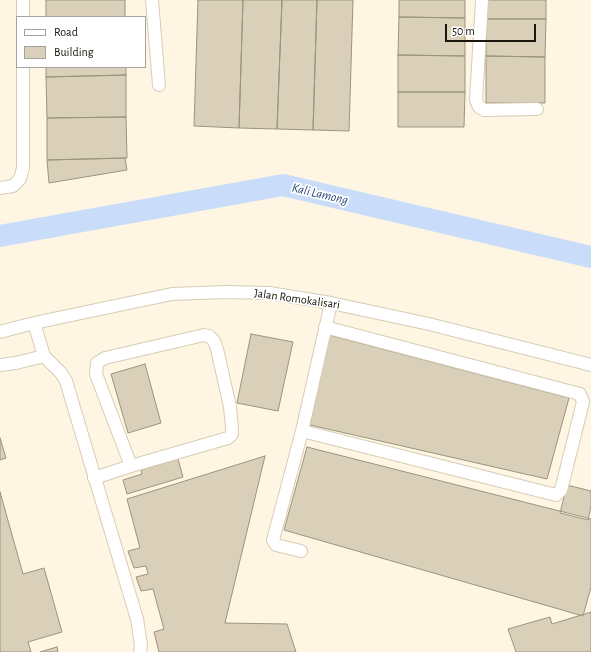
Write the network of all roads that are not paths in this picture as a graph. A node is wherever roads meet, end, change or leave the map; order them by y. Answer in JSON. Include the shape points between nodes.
{"nodes":[{"id":1,"x":22,"y":0,"type":"edge"},
{"id":2,"x":152,"y":0,"type":"edge"},
{"id":3,"x":482,"y":0,"type":"edge"},
{"id":4,"x":23,"y":16,"type":"edge"},
{"id":5,"x":23,"y":68,"type":"edge"},
{"id":6,"x":158,"y":85,"type":"dead end"},
{"id":7,"x":537,"y":109,"type":"dead end"},
{"id":8,"x":0,"y":188,"type":"edge"},
{"id":9,"x":331,"y":303,"type":"junction"},
{"id":10,"x":34,"y":323,"type":"junction"},
{"id":11,"x":326,"y":328,"type":"junction"},
{"id":12,"x":0,"y":332,"type":"edge"},
{"id":13,"x":44,"y":356,"type":"junction"},
{"id":14,"x":0,"y":365,"type":"edge"},
{"id":15,"x":591,"y":365,"type":"edge"},
{"id":16,"x":302,"y":432,"type":"junction"},
{"id":17,"x":131,"y":466,"type":"junction"},
{"id":18,"x":94,"y":478,"type":"junction"},
{"id":19,"x":301,"y":551,"type":"dead end"},
{"id":20,"x":140,"y":652,"type":"edge"}],
"edges":[{"from":1,"to":4,"type":"street"},
{"from":2,"to":6,"type":"street"},
{"from":3,"to":7,"type":"street","via":[[476,100],[479,107],[484,110]]},
{"from":5,"to":8,"type":"street","via":[[23,168],[20,179],[13,186]]},
{"from":9,"to":10,"type":"street","name":"Jalan Romokalisari","via":[[269,293],[172,294]]},
{"from":9,"to":11,"type":"street"},
{"from":9,"to":15,"type":"street","name":"Jalan Romokalisari","via":[[429,324]]},
{"from":10,"to":12,"type":"street","name":"Jalan Romokalisari"},
{"from":10,"to":13,"type":"street"},
{"from":11,"to":16,"type":"street"},
{"from":11,"to":16,"type":"street","via":[[580,394],[583,402],[561,490],[556,495]]},
{"from":13,"to":14,"type":"street"},
{"from":13,"to":18,"type":"street","via":[[66,381]]},
{"from":16,"to":19,"type":"street","via":[[273,540],[276,544]]},
{"from":17,"to":17,"type":"street","via":[[228,438],[232,434],[230,406],[217,349],[209,336],[113,356],[97,363],[96,374]]},
{"from":17,"to":18,"type":"street"},
{"from":18,"to":20,"type":"street","via":[[137,619]]}]}
